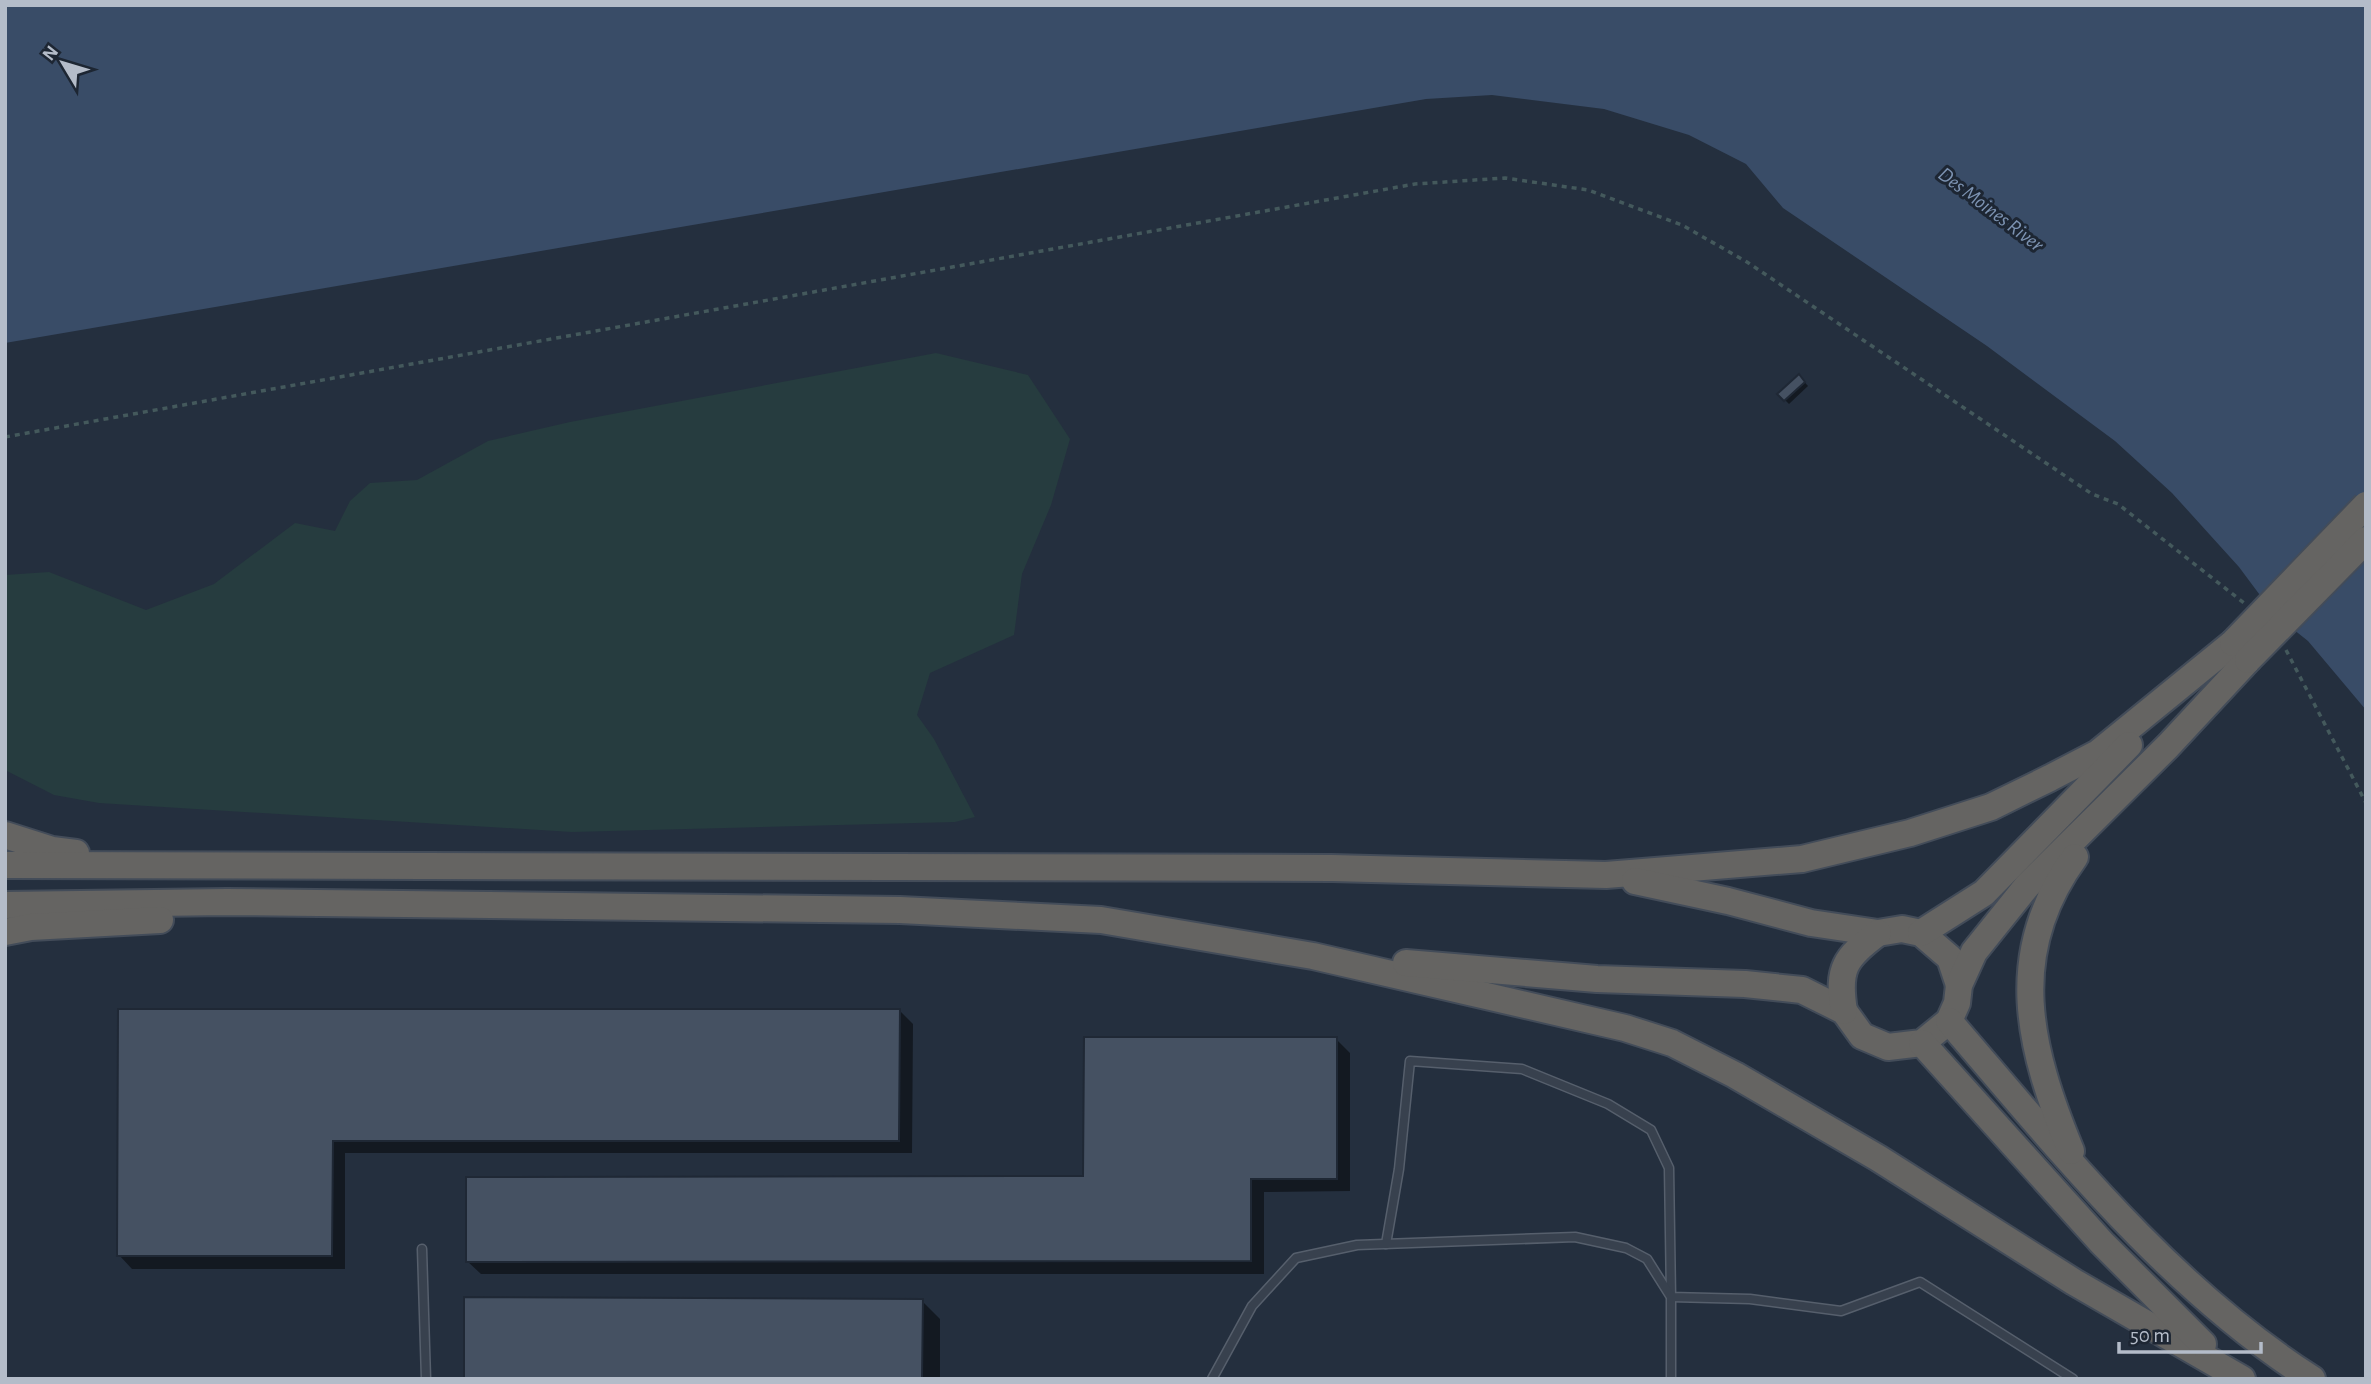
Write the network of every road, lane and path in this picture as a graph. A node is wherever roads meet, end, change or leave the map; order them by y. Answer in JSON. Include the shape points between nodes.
{"nodes":[{"id":1,"x":5,"y":437,"type":"edge"},
{"id":2,"x":2092,"y":494,"type":"dead end"},
{"id":3,"x":2366,"y":505,"type":"edge"},
{"id":4,"x":2366,"y":540,"type":"edge"},
{"id":5,"x":2241,"y":652,"type":"junction"},
{"id":6,"x":2196,"y":676,"type":"junction"},
{"id":7,"x":2121,"y":793,"type":"junction"},
{"id":8,"x":5,"y":835,"type":"edge"},
{"id":9,"x":5,"y":865,"type":"edge"},
{"id":10,"x":202,"y":868,"type":"junction"},
{"id":11,"x":1606,"y":875,"type":"junction"},
{"id":12,"x":5,"y":905,"type":"edge"},
{"id":13,"x":420,"y":905,"type":"junction"},
{"id":14,"x":5,"y":932,"type":"edge"},
{"id":15,"x":1878,"y":933,"type":"junction"},
{"id":16,"x":1921,"y":933,"type":"junction"},
{"id":17,"x":1313,"y":956,"type":"junction"},
{"id":18,"x":1959,"y":985,"type":"junction"},
{"id":19,"x":1844,"y":1011,"type":"junction"},
{"id":20,"x":1949,"y":1021,"type":"junction"},
{"id":21,"x":1922,"y":1043,"type":"junction"},
{"id":22,"x":2080,"y":1172,"type":"junction"},
{"id":23,"x":1386,"y":1244,"type":"junction"},
{"id":24,"x":422,"y":1249,"type":"dead end"},
{"id":25,"x":1671,"y":1297,"type":"junction"},
{"id":26,"x":2235,"y":1374,"type":"edge"},
{"id":27,"x":426,"y":1379,"type":"edge"},
{"id":28,"x":1212,"y":1379,"type":"edge"},
{"id":29,"x":1671,"y":1379,"type":"edge"},
{"id":30,"x":2073,"y":1379,"type":"edge"},
{"id":31,"x":2312,"y":1379,"type":"edge"}],
"edges":[{"from":1,"to":2,"type":"path","via":[[1415,184],[1505,178],[1588,190],[1682,225],[1747,262]]},
{"from":3,"to":5,"type":"highway","bridge":true},
{"from":4,"to":5,"type":"highway","bridge":true},
{"from":5,"to":6,"type":"highway"},
{"from":5,"to":7,"type":"highway"},
{"from":6,"to":11,"type":"highway","via":[[2098,753],[1991,807],[1910,833],[1802,859]]},
{"from":6,"to":16,"type":"highway","via":[[1984,893]]},
{"from":7,"to":18,"type":"highway","via":[[2027,886],[1974,952]]},
{"from":7,"to":22,"type":"highway","via":[[2055,884],[2039,925],[2031,968],[2032,1037],[2047,1094]]},
{"from":8,"to":10,"type":"highway","via":[[52,850]]},
{"from":9,"to":10,"type":"highway"},
{"from":10,"to":11,"type":"highway","via":[[1332,868]]},
{"from":11,"to":15,"type":"highway","via":[[1811,923]]},
{"from":12,"to":13,"type":"highway"},
{"from":13,"to":14,"type":"highway"},
{"from":13,"to":17,"type":"highway","via":[[900,910],[1101,920]]},
{"from":15,"to":16,"type":"highway","via":[[1902,929]]},
{"from":15,"to":19,"type":"highway","via":[[1851,953],[1840,985]]},
{"from":16,"to":18,"type":"highway","via":[[1950,958]]},
{"from":17,"to":19,"type":"highway","via":[[1597,979],[1745,984],[1802,990]]},
{"from":17,"to":26,"type":"highway","via":[[1625,1028],[1672,1043],[1878,1158],[2074,1282]]},
{"from":18,"to":20,"type":"highway"},
{"from":19,"to":21,"type":"highway","via":[[1862,1035],[1888,1047]]},
{"from":20,"to":21,"type":"highway"},
{"from":20,"to":22,"type":"highway"},
{"from":21,"to":26,"type":"highway","via":[[2102,1243]]},
{"from":22,"to":31,"type":"highway","via":[[2168,1266]]},
{"from":23,"to":25,"type":"lane","via":[[1575,1237],[1626,1248],[1647,1259]]},
{"from":23,"to":25,"type":"lane","via":[[1410,1061],[1522,1069],[1608,1104],[1651,1130],[1670,1168]]},
{"from":23,"to":28,"type":"lane","via":[[1296,1258],[1252,1306]]},
{"from":24,"to":27,"type":"lane"},
{"from":25,"to":29,"type":"lane"},
{"from":25,"to":30,"type":"lane","via":[[1750,1299],[1841,1311],[1920,1282]]}]}
